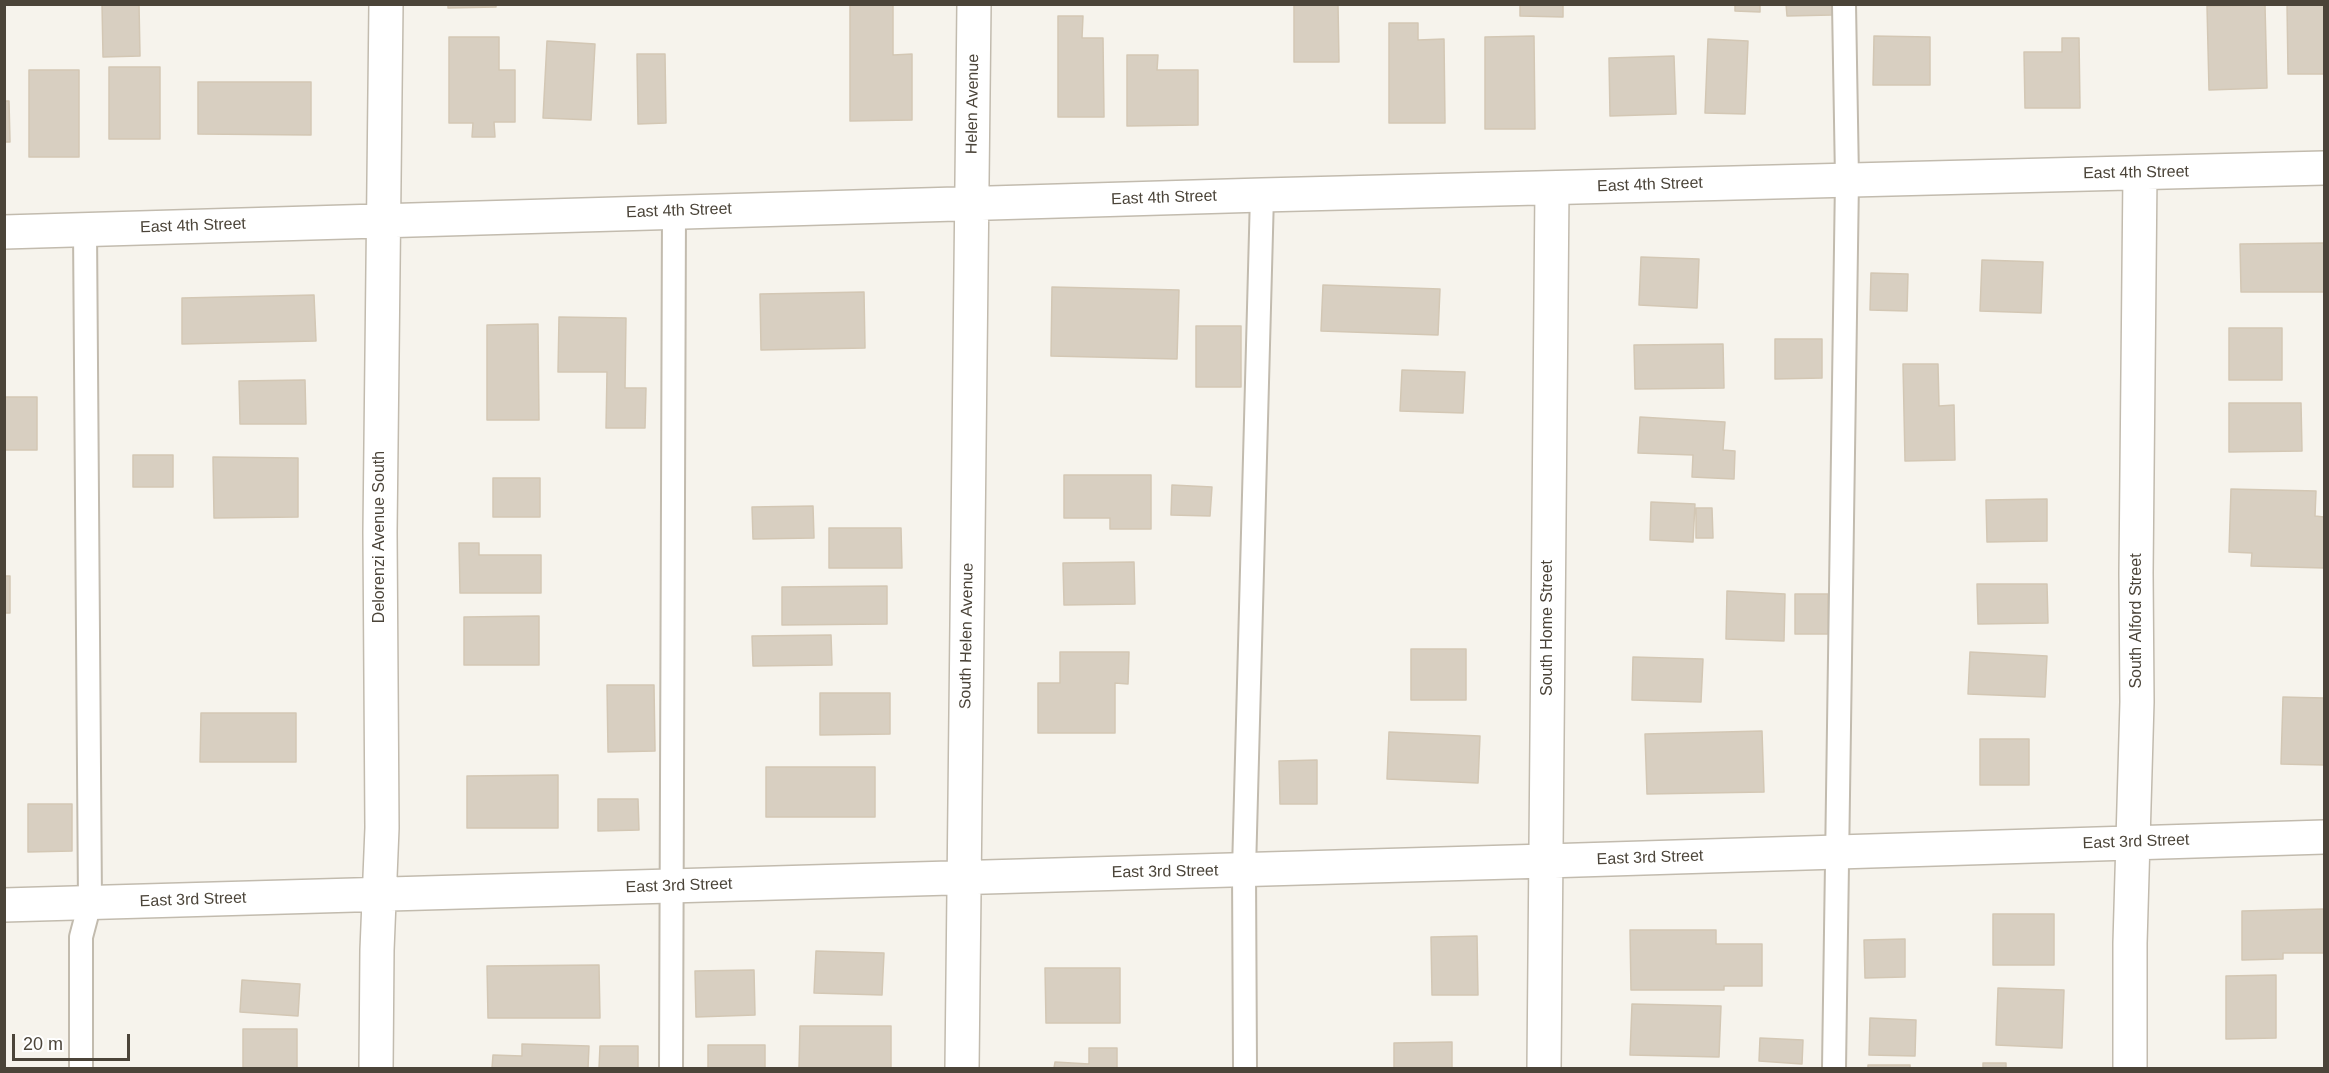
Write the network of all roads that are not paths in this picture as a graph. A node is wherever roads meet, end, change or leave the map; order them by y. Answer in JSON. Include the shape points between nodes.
{"nodes":[{"id":1,"x":386,"y":4,"type":"edge"},
{"id":2,"x":974,"y":4,"type":"edge"},
{"id":3,"x":1844,"y":4,"type":"edge"},
{"id":4,"x":2325,"y":168,"type":"edge"},
{"id":5,"x":2140,"y":173,"type":"junction"},
{"id":6,"x":1847,"y":179,"type":"junction"},
{"id":7,"x":1552,"y":188,"type":"junction"},
{"id":8,"x":1262,"y":195,"type":"junction"},
{"id":9,"x":971,"y":203,"type":"junction"},
{"id":10,"x":674,"y":211,"type":"junction"},
{"id":11,"x":384,"y":221,"type":"junction"},
{"id":12,"x":85,"y":229,"type":"junction"},
{"id":13,"x":4,"y":232,"type":"edge"},
{"id":14,"x":2325,"y":837,"type":"edge"},
{"id":15,"x":2134,"y":841,"type":"junction"},
{"id":16,"x":1837,"y":852,"type":"junction"},
{"id":17,"x":1546,"y":861,"type":"junction"},
{"id":18,"x":1244,"y":870,"type":"junction"},
{"id":19,"x":963,"y":877,"type":"junction"},
{"id":20,"x":671,"y":886,"type":"junction"},
{"id":21,"x":380,"y":894,"type":"junction"},
{"id":22,"x":90,"y":903,"type":"junction"},
{"id":23,"x":4,"y":904,"type":"edge"},
{"id":24,"x":81,"y":1068,"type":"edge"},
{"id":25,"x":376,"y":1068,"type":"edge"},
{"id":26,"x":670,"y":1068,"type":"edge"},
{"id":27,"x":962,"y":1068,"type":"edge"},
{"id":28,"x":1245,"y":1068,"type":"edge"},
{"id":29,"x":1544,"y":1068,"type":"edge"},
{"id":30,"x":1834,"y":1068,"type":"edge"},
{"id":31,"x":2130,"y":1068,"type":"edge"}],
"edges":[{"from":1,"to":11,"type":"street","name":"Delorenzi Avenue South"},
{"from":2,"to":9,"type":"street","name":"Helen Avenue"},
{"from":3,"to":6,"type":"lane"},
{"from":4,"to":5,"type":"street","name":"East 4th Street"},
{"from":5,"to":6,"type":"street","name":"East 4th Street"},
{"from":5,"to":15,"type":"street","name":"South Alford Street"},
{"from":6,"to":7,"type":"street","name":"East 4th Street"},
{"from":6,"to":16,"type":"lane"},
{"from":7,"to":8,"type":"street","name":"East 4th Street"},
{"from":7,"to":17,"type":"street","name":"South Home Street"},
{"from":8,"to":9,"type":"street","name":"East 4th Street"},
{"from":8,"to":18,"type":"lane"},
{"from":9,"to":10,"type":"street","name":"East 4th Street"},
{"from":9,"to":19,"type":"street","name":"South Helen Avenue"},
{"from":10,"to":11,"type":"street","name":"East 4th Street"},
{"from":10,"to":20,"type":"lane"},
{"from":11,"to":12,"type":"street","name":"East 4th Street"},
{"from":11,"to":21,"type":"street","name":"Delorenzi Avenue South"},
{"from":12,"to":13,"type":"street","name":"East 4th Street"},
{"from":12,"to":22,"type":"lane"},
{"from":14,"to":15,"type":"street","name":"East 3rd Street"},
{"from":15,"to":16,"type":"street","name":"East 3rd Street"},
{"from":15,"to":31,"type":"street","name":"South Alford Street"},
{"from":16,"to":17,"type":"street","name":"East 3rd Street"},
{"from":16,"to":30,"type":"lane"},
{"from":17,"to":18,"type":"street","name":"East 3rd Street"},
{"from":17,"to":29,"type":"street","name":"South Home Street"},
{"from":18,"to":19,"type":"street","name":"East 3rd Street"},
{"from":18,"to":28,"type":"lane"},
{"from":19,"to":20,"type":"street","name":"East 3rd Street"},
{"from":19,"to":27,"type":"street","name":"South Helen Avenue"},
{"from":20,"to":21,"type":"street","name":"East 3rd Street"},
{"from":20,"to":26,"type":"lane"},
{"from":21,"to":22,"type":"street","name":"East 3rd Street"},
{"from":21,"to":25,"type":"street","name":"Delorenzi Avenue South"},
{"from":22,"to":23,"type":"street","name":"East 3rd Street"},
{"from":22,"to":24,"type":"lane","via":[[81,937]]}]}
